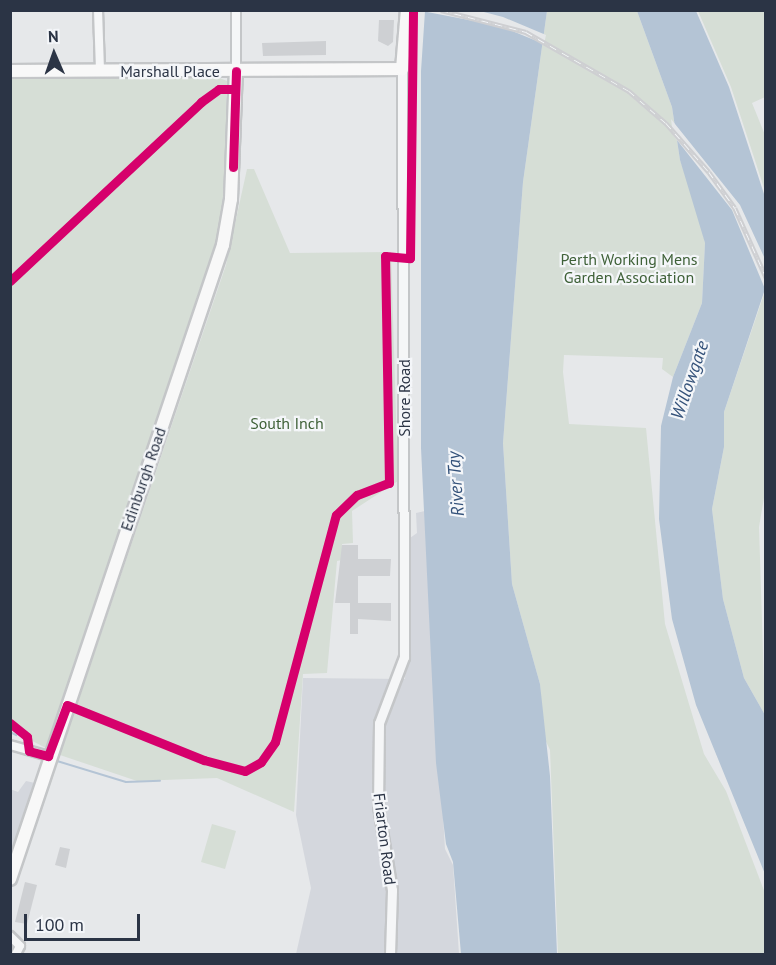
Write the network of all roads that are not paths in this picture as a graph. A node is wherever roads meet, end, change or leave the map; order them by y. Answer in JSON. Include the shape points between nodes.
{"nodes":[{"id":1,"x":98,"y":10,"type":"edge"},
{"id":2,"x":236,"y":10,"type":"edge"},
{"id":3,"x":406,"y":10,"type":"edge"},
{"id":4,"x":402,"y":69,"type":"junction"},
{"id":5,"x":10,"y":71,"type":"edge"},
{"id":6,"x":100,"y":71,"type":"junction"},
{"id":7,"x":236,"y":71,"type":"junction"},
{"id":8,"x":379,"y":723,"type":"joint"},
{"id":9,"x":10,"y":745,"type":"edge"},
{"id":10,"x":48,"y":756,"type":"junction"},
{"id":11,"x":10,"y":879,"type":"edge"},
{"id":12,"x":10,"y":936,"type":"edge"},
{"id":13,"x":16,"y":954,"type":"edge"},
{"id":14,"x":390,"y":954,"type":"edge"}],
"edges":[{"from":1,"to":6,"type":"street"},
{"from":2,"to":7,"type":"street"},
{"from":3,"to":4,"type":"main road"},
{"from":4,"to":7,"type":"main road","name":"Marshall Place","via":[[256,66]]},
{"from":4,"to":8,"type":"street","name":"Shore Road","via":[[404,657]]},
{"from":5,"to":6,"type":"main road","name":"Marshall Place"},
{"from":6,"to":7,"type":"main road","name":"Marshall Place"},
{"from":7,"to":10,"type":"main road","name":"Edinburgh Road","via":[[231,199],[223,245]]},
{"from":8,"to":14,"type":"street","name":"Friarton Road","via":[[378,806],[392,890]]},
{"from":9,"to":10,"type":"street"},
{"from":10,"to":11,"type":"main road","name":"Edinburgh Road"},
{"from":12,"to":13,"type":"street","via":[[20,946]]}]}
